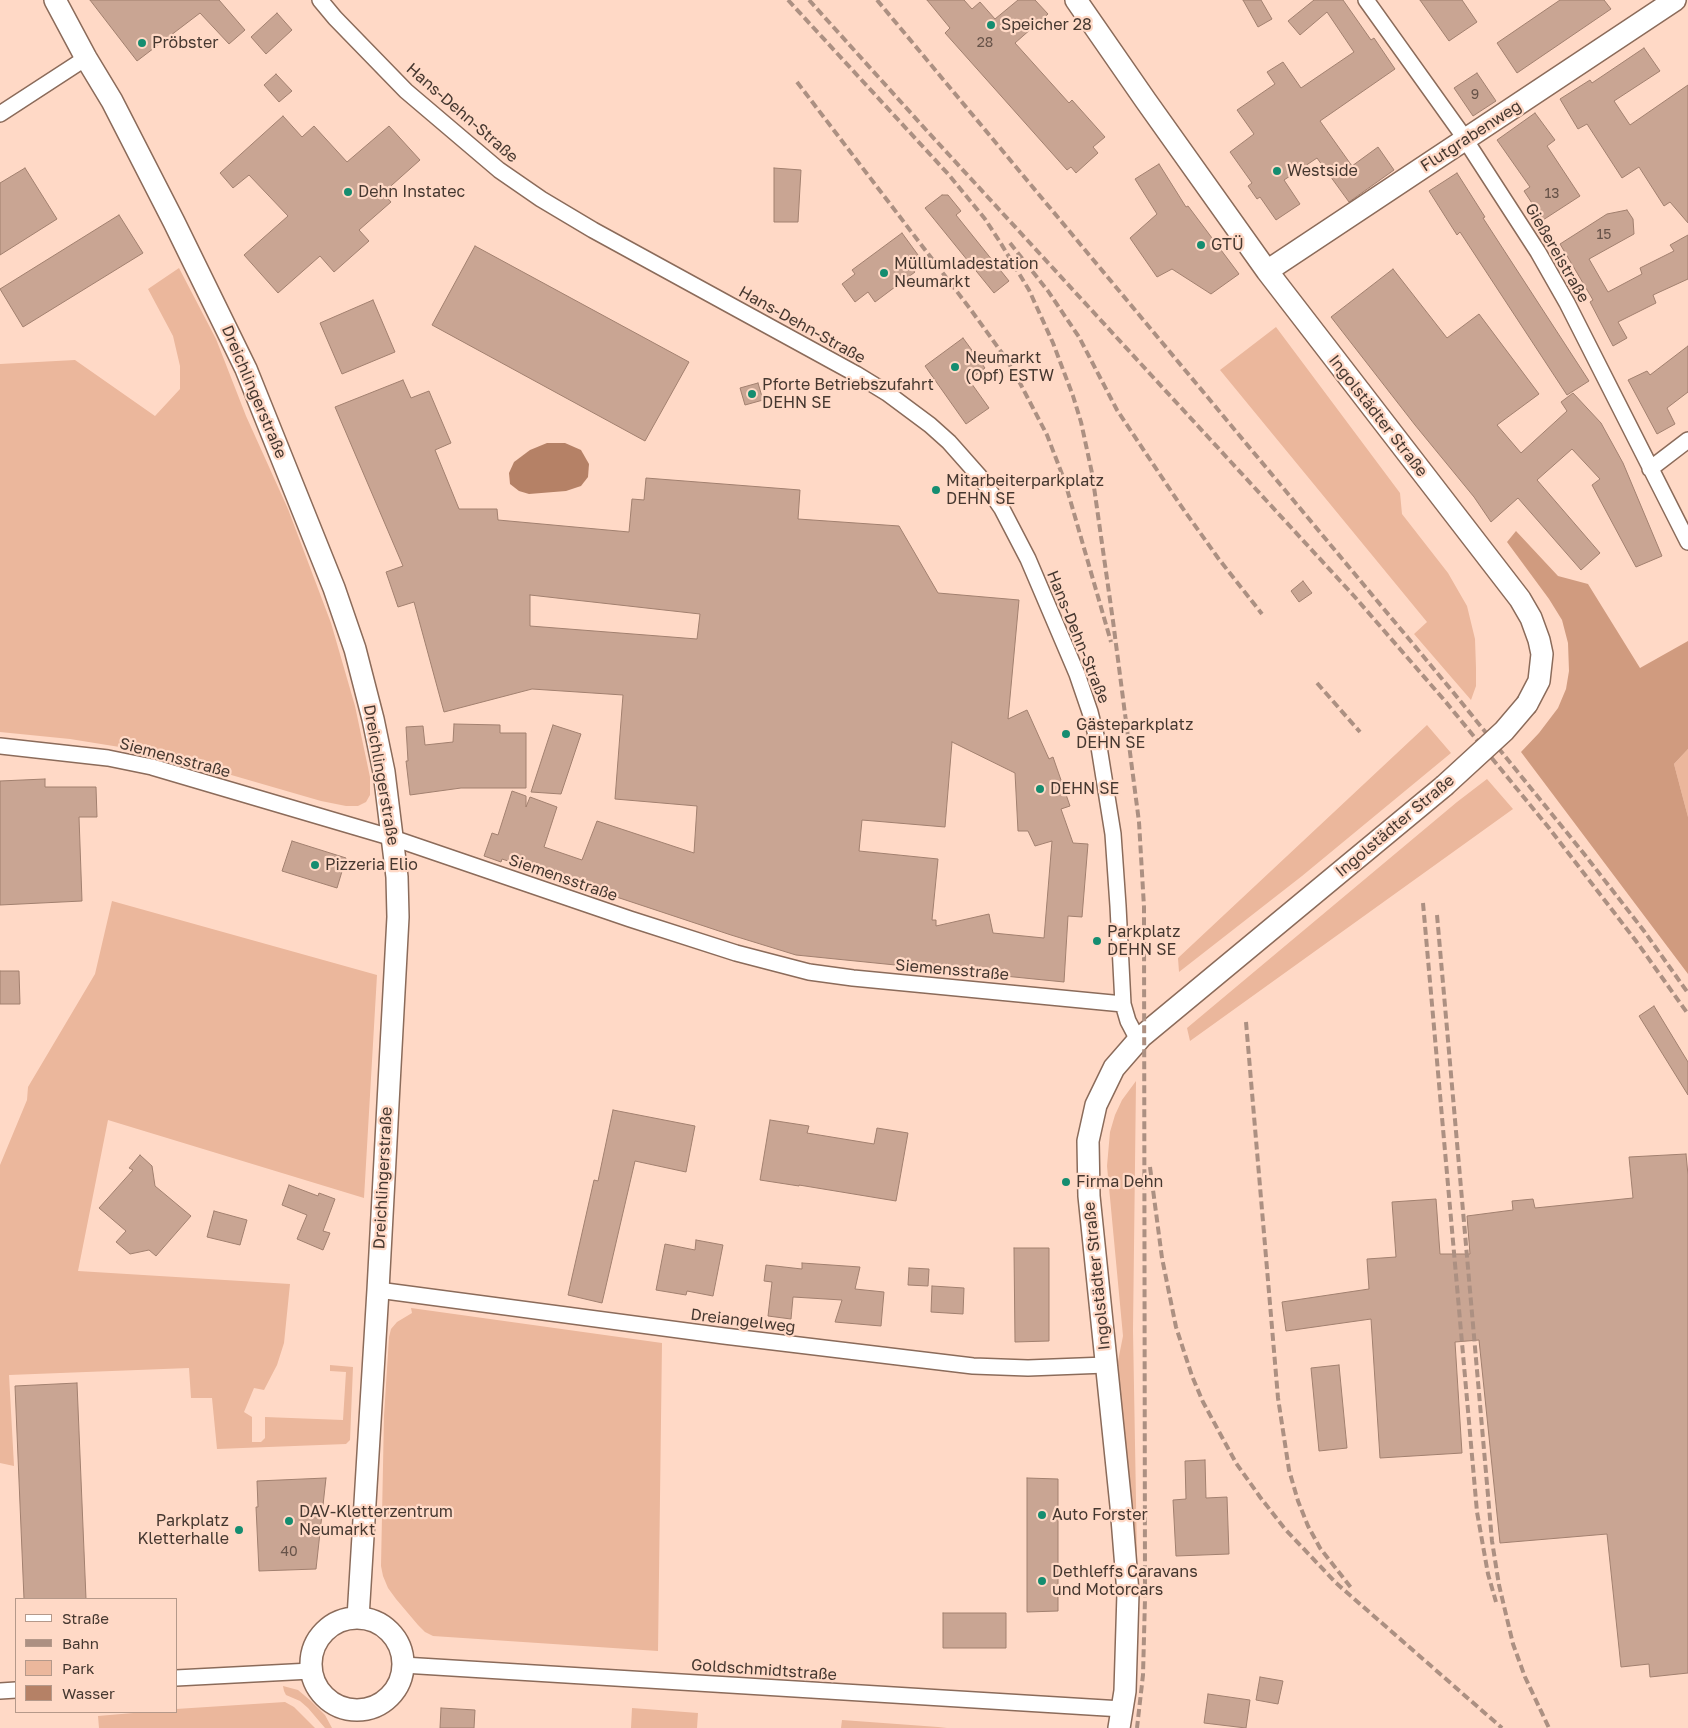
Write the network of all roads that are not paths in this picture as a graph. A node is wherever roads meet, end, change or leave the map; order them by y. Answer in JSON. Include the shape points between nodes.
{"nodes":[{"id":1,"x":55,"y":0,"type":"edge"},
{"id":2,"x":320,"y":0,"type":"edge"},
{"id":3,"x":1076,"y":0,"type":"edge"},
{"id":4,"x":1366,"y":0,"type":"edge"},
{"id":5,"x":1675,"y":0,"type":"edge"},
{"id":6,"x":86,"y":58,"type":"junction"},
{"id":7,"x":0,"y":114,"type":"edge"},
{"id":8,"x":1465,"y":140,"type":"junction"},
{"id":9,"x":1267,"y":271,"type":"junction"},
{"id":10,"x":1688,"y":440,"type":"edge"},
{"id":11,"x":1650,"y":469,"type":"junction"},
{"id":12,"x":1688,"y":542,"type":"edge"},
{"id":13,"x":0,"y":746,"type":"edge"},
{"id":14,"x":393,"y":838,"type":"junction"},
{"id":15,"x":1123,"y":1004,"type":"junction"},
{"id":16,"x":1138,"y":1040,"type":"junction"},
{"id":17,"x":378,"y":1290,"type":"junction"},
{"id":18,"x":1106,"y":1365,"type":"junction"},
{"id":19,"x":358,"y":1618,"type":"junction"},
{"id":20,"x":403,"y":1665,"type":"junction"},
{"id":21,"x":311,"y":1671,"type":"junction"},
{"id":22,"x":178,"y":1678,"type":"edge"},
{"id":23,"x":15,"y":1690,"type":"edge"},
{"id":24,"x":0,"y":1691,"type":"edge"},
{"id":25,"x":355,"y":1719,"type":"edge"},
{"id":26,"x":1121,"y":1719,"type":"edge"}],
"edges":[{"from":1,"to":6,"type":"street","name":"Dreichlingerstraße"},
{"from":2,"to":15,"type":"street","name":"Hans-Dehn-Straße","via":[[406,91],[499,170],[593,230],[887,393],[930,425],[980,476],[1002,509],[1028,559],[1090,712],[1113,834]]},
{"from":3,"to":9,"type":"street","name":"Ingolstädter Straße"},
{"from":4,"to":8,"type":"street","name":"Gießereistraße"},
{"from":5,"to":8,"type":"street","name":"Flutgrabenweg"},
{"from":6,"to":7,"type":"street"},
{"from":6,"to":14,"type":"street","name":"Dreichlingerstraße","via":[[112,101],[250,378],[334,588],[355,649],[373,719]]},
{"from":8,"to":9,"type":"street","name":"Flutgrabenweg"},
{"from":8,"to":11,"type":"street","name":"Gießereistraße","via":[[1567,303]]},
{"from":9,"to":16,"type":"street","name":"Ingolstädter Straße","bridge":true,"via":[[1520,599],[1539,640],[1542,654],[1539,681],[1527,704],[1504,731],[1444,786]]},
{"from":10,"to":11,"type":"street"},
{"from":11,"to":12,"type":"street","name":"Gießereistraße"},
{"from":13,"to":14,"type":"street","name":"Siemensstraße","via":[[108,758],[152,767]]},
{"from":14,"to":15,"type":"street","name":"Siemensstraße","via":[[630,919],[766,962],[809,972]]},
{"from":14,"to":17,"type":"street","name":"Dreichlingerstraße","via":[[398,917]]},
{"from":15,"to":16,"type":"street","name":"Hans-Dehn-Straße"},
{"from":16,"to":18,"type":"street","name":"Ingolstädter Straße","via":[[1109,1076],[1096,1105],[1088,1141],[1089,1196]]},
{"from":17,"to":18,"type":"street","name":"Dreiangelweg","via":[[972,1366]]},
{"from":17,"to":19,"type":"street","name":"Dreichlingerstraße"},
{"from":18,"to":26,"type":"street","name":"Ingolstädter Straße","via":[[1127,1579],[1128,1616]]},
{"from":19,"to":20,"type":"street","via":[[372,1620],[390,1632],[401,1651]]},
{"from":19,"to":21,"type":"street","via":[[344,1619],[322,1634],[311,1658]]},
{"from":20,"to":25,"type":"street","via":[[393,1692]]},
{"from":20,"to":26,"type":"street","name":"Goldschmidtstraße"},
{"from":21,"to":22,"type":"street"},
{"from":21,"to":25,"type":"street","via":[[326,1698]]},
{"from":23,"to":24,"type":"street"}]}
